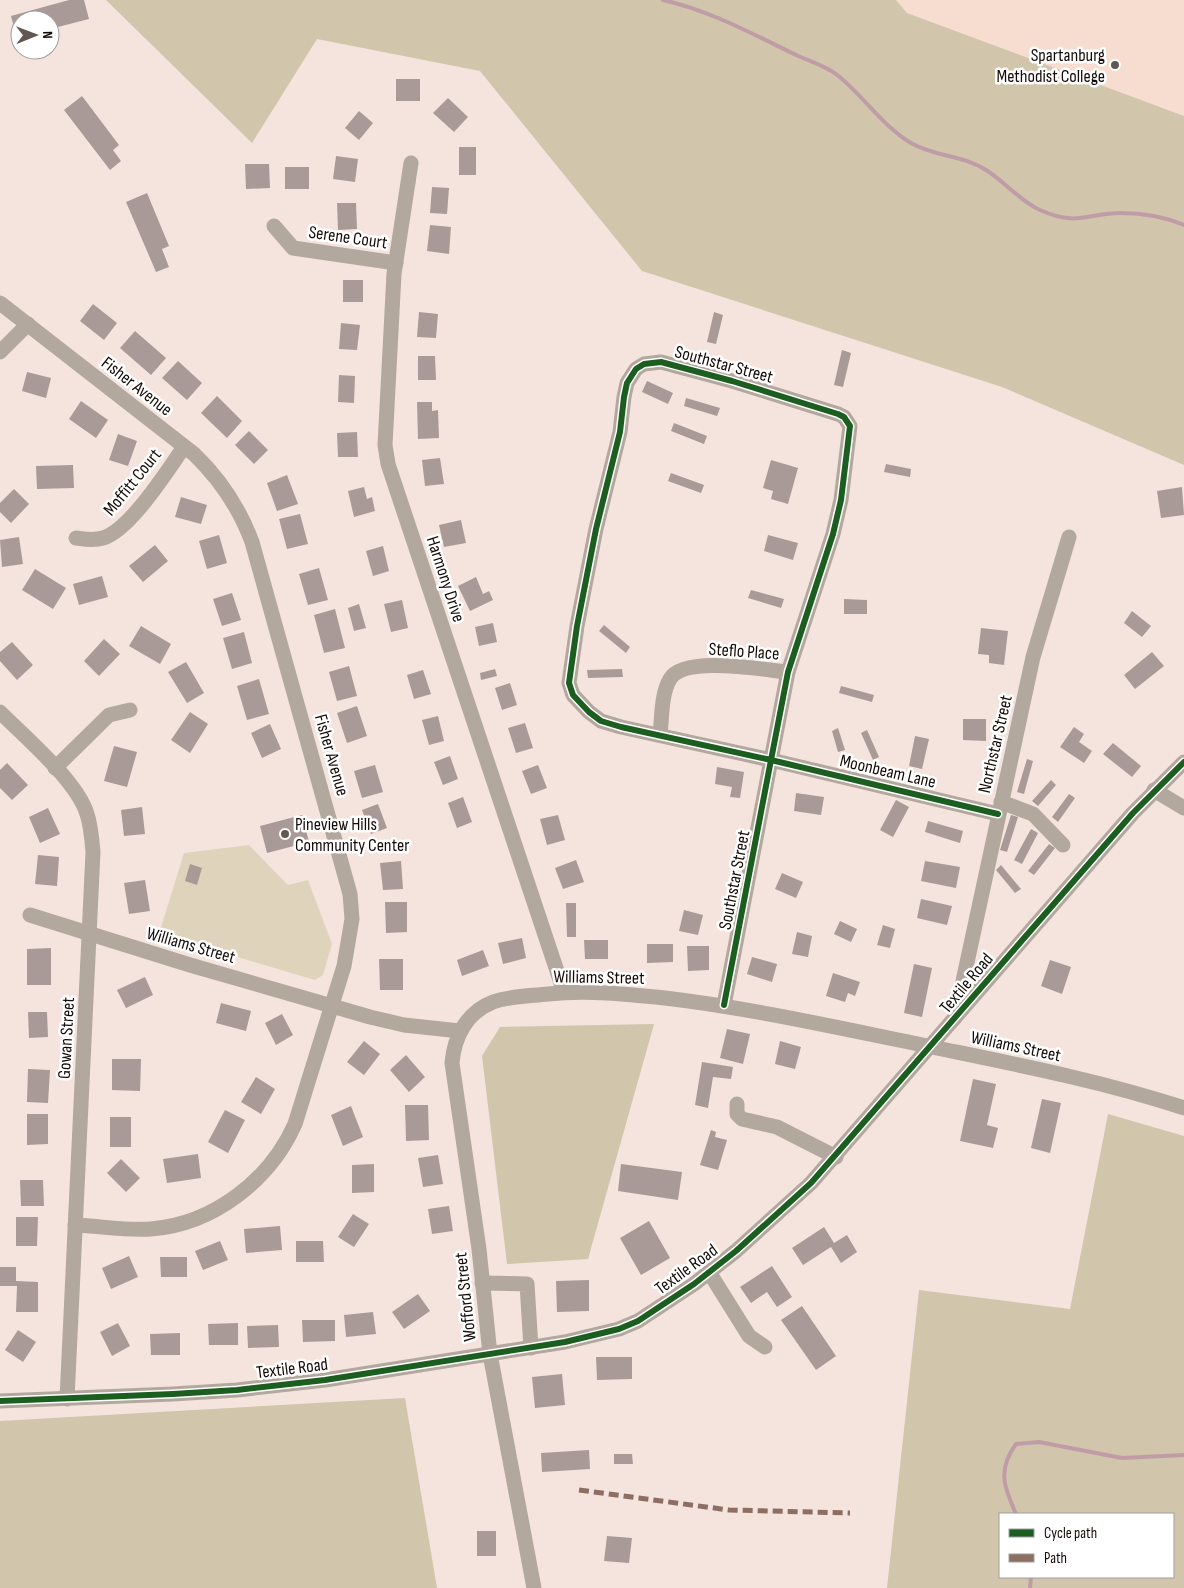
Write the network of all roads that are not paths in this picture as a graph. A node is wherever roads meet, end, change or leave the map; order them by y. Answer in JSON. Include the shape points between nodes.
{"nodes":[{"id":1,"x":411,"y":163,"type":"dead end"},
{"id":2,"x":274,"y":226,"type":"dead end"},
{"id":3,"x":396,"y":263,"type":"junction"},
{"id":4,"x":0,"y":302,"type":"edge"},
{"id":5,"x":28,"y":324,"type":"junction"},
{"id":6,"x":0,"y":352,"type":"edge"},
{"id":7,"x":184,"y":447,"type":"junction"},
{"id":8,"x":1069,"y":537,"type":"dead end"},
{"id":9,"x":76,"y":538,"type":"dead end"},
{"id":10,"x":788,"y":672,"type":"junction"},
{"id":11,"x":130,"y":710,"type":"dead end"},
{"id":12,"x":0,"y":712,"type":"edge"},
{"id":13,"x":660,"y":735,"type":"junction"},
{"id":14,"x":771,"y":760,"type":"junction"},
{"id":15,"x":1184,"y":762,"type":"edge"},
{"id":16,"x":55,"y":768,"type":"junction"},
{"id":17,"x":1154,"y":790,"type":"junction"},
{"id":18,"x":1000,"y":808,"type":"junction"},
{"id":19,"x":1184,"y":808,"type":"edge"},
{"id":20,"x":1064,"y":845,"type":"dead end"},
{"id":21,"x":30,"y":914,"type":"dead end"},
{"id":22,"x":89,"y":935,"type":"junction"},
{"id":23,"x":564,"y":992,"type":"junction"},
{"id":24,"x":331,"y":1005,"type":"junction"},
{"id":25,"x":724,"y":1005,"type":"junction"},
{"id":26,"x":954,"y":1020,"type":"junction"},
{"id":27,"x":460,"y":1031,"type":"junction"},
{"id":28,"x":931,"y":1047,"type":"junction"},
{"id":29,"x":737,"y":1104,"type":"dead end"},
{"id":30,"x":1184,"y":1108,"type":"edge"},
{"id":31,"x":836,"y":1157,"type":"junction"},
{"id":32,"x":76,"y":1225,"type":"junction"},
{"id":33,"x":709,"y":1272,"type":"junction"},
{"id":34,"x":482,"y":1284,"type":"junction"},
{"id":35,"x":765,"y":1347,"type":"dead end"},
{"id":36,"x":531,"y":1348,"type":"junction"},
{"id":37,"x":490,"y":1354,"type":"junction"},
{"id":38,"x":67,"y":1399,"type":"junction"},
{"id":39,"x":0,"y":1400,"type":"edge"},
{"id":40,"x":534,"y":1588,"type":"edge"}],
"edges":[{"from":1,"to":3,"type":"street","name":"Harmony Drive"},
{"from":2,"to":3,"type":"street","name":"Serene Court","via":[[293,248]]},
{"from":3,"to":23,"type":"street","name":"Harmony Drive","via":[[385,445],[388,464]]},
{"from":4,"to":5,"type":"street","name":"Fisher Avenue"},
{"from":5,"to":6,"type":"street"},
{"from":5,"to":7,"type":"street","name":"Fisher Avenue"},
{"from":7,"to":9,"type":"street","name":"Moffitt Court","via":[[120,529],[104,538]]},
{"from":7,"to":24,"type":"street","name":"Fisher Avenue","via":[[213,473],[230,494],[242,517],[255,552],[345,871],[352,918],[350,942]]},
{"from":8,"to":18,"type":"street","name":"Northstar Street","via":[[1033,657]]},
{"from":10,"to":13,"type":"street","name":"Steflo Place","via":[[716,665],[676,671],[665,691]]},
{"from":10,"to":13,"type":"street","name":"Southstar Street","via":[[839,509],[847,466],[848,421],[821,408],[732,381],[661,362],[644,364],[627,382],[620,432],[596,529],[568,677],[573,695],[601,721]]},
{"from":10,"to":14,"type":"street","name":"Southstar Street"},
{"from":11,"to":16,"type":"street","via":[[109,716]]},
{"from":12,"to":16,"type":"street","name":"Gowan Street"},
{"from":13,"to":14,"type":"street","name":"Southstar Street"},
{"from":14,"to":18,"type":"street","name":"Moonbeam Lane"},
{"from":14,"to":25,"type":"street","name":"Southstar Street"},
{"from":15,"to":17,"type":"street","name":"Textile Road"},
{"from":16,"to":22,"type":"street","name":"Gowan Street","via":[[79,796],[89,822],[93,852]]},
{"from":17,"to":19,"type":"street"},
{"from":17,"to":26,"type":"street","name":"Textile Road"},
{"from":18,"to":20,"type":"street","name":"Moonbeam Lane","via":[[1033,814]]},
{"from":18,"to":26,"type":"street","name":"Northstar Street"},
{"from":21,"to":22,"type":"street","name":"Williams Street"},
{"from":22,"to":24,"type":"street","name":"Williams Street"},
{"from":22,"to":32,"type":"street","name":"Gowan Street"},
{"from":23,"to":25,"type":"street","name":"Williams Street","via":[[626,994]]},
{"from":23,"to":27,"type":"street","name":"Williams Street","via":[[492,1002],[469,1018]]},
{"from":24,"to":27,"type":"street","name":"Williams Street","via":[[404,1025]]},
{"from":24,"to":32,"type":"street","name":"Fisher Avenue","via":[[295,1124],[282,1148],[257,1180],[198,1218],[174,1226],[150,1229]]},
{"from":25,"to":28,"type":"street","name":"Williams Street"},
{"from":26,"to":28,"type":"street","name":"Textile Road"},
{"from":27,"to":34,"type":"street","name":"Wofford Street","via":[[452,1063]]},
{"from":28,"to":30,"type":"street","name":"Williams Street","via":[[1120,1089]]},
{"from":28,"to":31,"type":"street","name":"Textile Road"},
{"from":29,"to":31,"type":"street","via":[[737,1114],[742,1119],[777,1127]]},
{"from":31,"to":33,"type":"street","name":"Textile Road","via":[[784,1209]]},
{"from":32,"to":38,"type":"street","name":"Gowan Street"},
{"from":33,"to":35,"type":"street","via":[[749,1336]]},
{"from":33,"to":36,"type":"street","name":"Textile Road","via":[[638,1321],[619,1329]]},
{"from":34,"to":36,"type":"street","via":[[527,1284]]},
{"from":34,"to":37,"type":"street","name":"Wofford Street"},
{"from":36,"to":37,"type":"street","name":"Textile Road"},
{"from":37,"to":38,"type":"street","name":"Textile Road","via":[[238,1390]]},
{"from":37,"to":40,"type":"street","name":"Wofford Street"},
{"from":38,"to":39,"type":"street","name":"Textile Road"}]}
